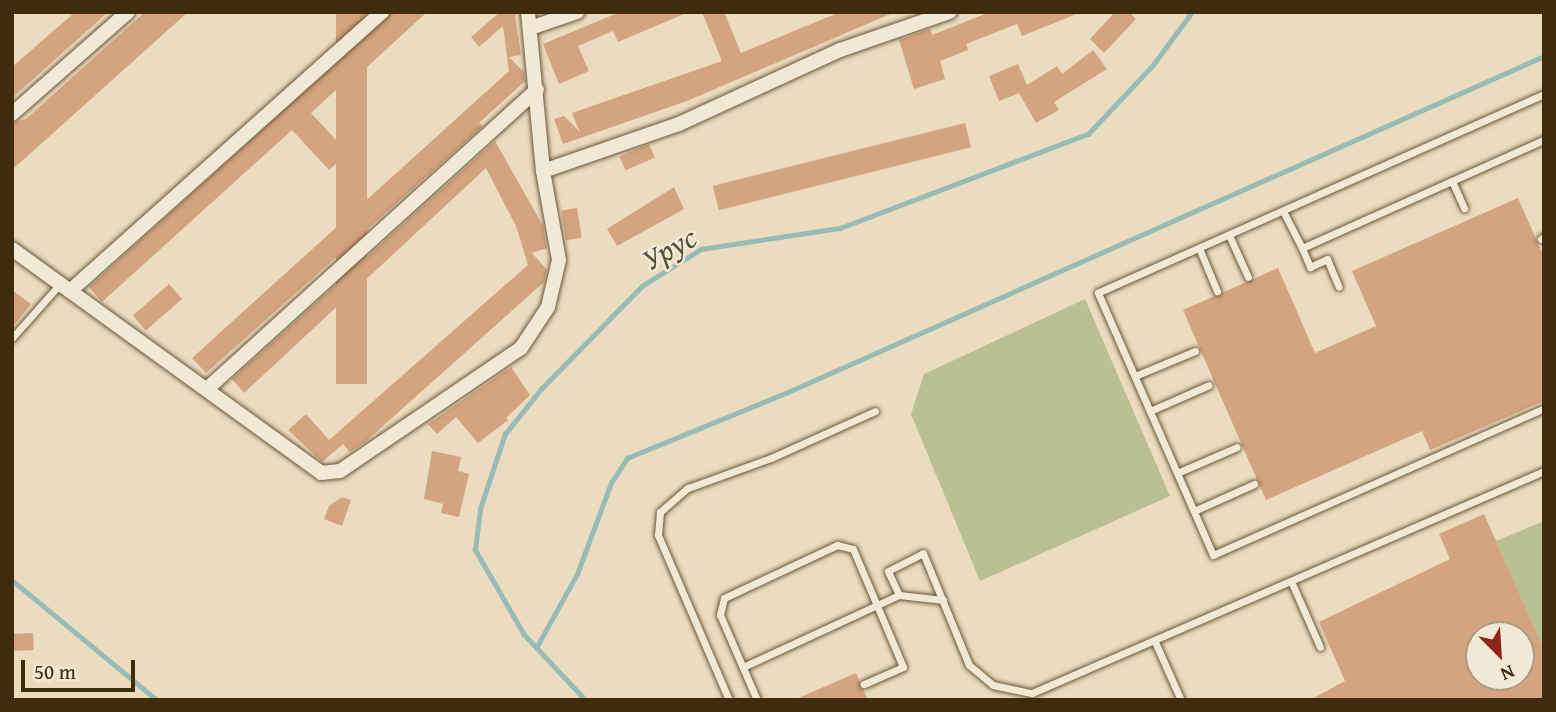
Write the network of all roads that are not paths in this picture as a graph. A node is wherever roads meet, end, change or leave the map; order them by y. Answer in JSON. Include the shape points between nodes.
{"nodes":[{"id":1,"x":128,"y":12,"type":"edge"},
{"id":2,"x":382,"y":12,"type":"edge"},
{"id":3,"x":528,"y":12,"type":"edge"},
{"id":4,"x":577,"y":12,"type":"edge"},
{"id":5,"x":950,"y":12,"type":"edge"},
{"id":6,"x":530,"y":28,"type":"junction"},
{"id":7,"x":537,"y":90,"type":"junction"},
{"id":8,"x":1544,"y":94,"type":"edge"},
{"id":9,"x":12,"y":114,"type":"edge"},
{"id":10,"x":1544,"y":140,"type":"edge"},
{"id":11,"x":543,"y":171,"type":"junction"},
{"id":12,"x":1452,"y":181,"type":"junction"},
{"id":13,"x":1464,"y":208,"type":"dead end"},
{"id":14,"x":1283,"y":211,"type":"junction"},
{"id":15,"x":1229,"y":235,"type":"junction"},
{"id":16,"x":1199,"y":248,"type":"junction"},
{"id":17,"x":1302,"y":248,"type":"junction"},
{"id":18,"x":12,"y":249,"type":"edge"},
{"id":19,"x":1248,"y":277,"type":"dead end"},
{"id":20,"x":1339,"y":287,"type":"dead end"},
{"id":21,"x":65,"y":288,"type":"junction"},
{"id":22,"x":1217,"y":291,"type":"dead end"},
{"id":23,"x":12,"y":338,"type":"edge"},
{"id":24,"x":1195,"y":351,"type":"dead end"},
{"id":25,"x":1135,"y":376,"type":"junction"},
{"id":26,"x":1209,"y":385,"type":"dead end"},
{"id":27,"x":208,"y":388,"type":"junction"},
{"id":28,"x":1544,"y":408,"type":"edge"},
{"id":29,"x":875,"y":411,"type":"dead end"},
{"id":30,"x":1150,"y":411,"type":"junction"},
{"id":31,"x":1237,"y":447,"type":"dead end"},
{"id":32,"x":1544,"y":471,"type":"edge"},
{"id":33,"x":1177,"y":473,"type":"junction"},
{"id":34,"x":1254,"y":484,"type":"dead end"},
{"id":35,"x":1194,"y":511,"type":"junction"},
{"id":36,"x":1291,"y":581,"type":"junction"},
{"id":37,"x":899,"y":595,"type":"junction"},
{"id":38,"x":943,"y":600,"type":"junction"},
{"id":39,"x":876,"y":606,"type":"junction"},
{"id":40,"x":1155,"y":642,"type":"junction"},
{"id":41,"x":1320,"y":647,"type":"dead end"},
{"id":42,"x":743,"y":667,"type":"junction"},
{"id":43,"x":864,"y":684,"type":"dead end"},
{"id":44,"x":729,"y":700,"type":"edge"},
{"id":45,"x":757,"y":700,"type":"edge"},
{"id":46,"x":1181,"y":700,"type":"edge"}],
"edges":[{"from":1,"to":9,"type":"street"},
{"from":2,"to":21,"type":"street"},
{"from":3,"to":6,"type":"street"},
{"from":4,"to":6,"type":"street"},
{"from":5,"to":11,"type":"street","via":[[840,50],[679,124]]},
{"from":6,"to":7,"type":"street"},
{"from":7,"to":11,"type":"street"},
{"from":7,"to":27,"type":"street"},
{"from":8,"to":14,"type":"lane"},
{"from":10,"to":12,"type":"lane"},
{"from":11,"to":27,"type":"street","via":[[559,260],[557,285],[537,329],[521,348],[421,419],[340,471],[327,474]]},
{"from":12,"to":13,"type":"lane"},
{"from":12,"to":17,"type":"lane"},
{"from":14,"to":15,"type":"lane"},
{"from":14,"to":17,"type":"lane"},
{"from":15,"to":16,"type":"lane"},
{"from":15,"to":19,"type":"lane"},
{"from":16,"to":22,"type":"lane"},
{"from":16,"to":25,"type":"lane","via":[[1098,293]]},
{"from":17,"to":20,"type":"lane","via":[[1310,267],[1327,259]]},
{"from":18,"to":21,"type":"street"},
{"from":21,"to":23,"type":"lane"},
{"from":21,"to":27,"type":"street"},
{"from":24,"to":25,"type":"lane"},
{"from":25,"to":30,"type":"lane"},
{"from":26,"to":30,"type":"lane"},
{"from":28,"to":35,"type":"lane","via":[[1213,555]]},
{"from":29,"to":44,"type":"lane","via":[[771,458],[688,488],[660,512],[658,535]]},
{"from":30,"to":33,"type":"lane"},
{"from":31,"to":33,"type":"lane"},
{"from":32,"to":36,"type":"lane"},
{"from":33,"to":35,"type":"lane"},
{"from":34,"to":35,"type":"lane"},
{"from":36,"to":40,"type":"lane"},
{"from":36,"to":41,"type":"lane"},
{"from":37,"to":38,"type":"lane"},
{"from":37,"to":38,"type":"lane","via":[[888,571],[923,553]]},
{"from":37,"to":39,"type":"lane"},
{"from":38,"to":40,"type":"lane","via":[[969,665],[993,685],[1032,693]]},
{"from":39,"to":42,"type":"lane"},
{"from":39,"to":42,"type":"lane","via":[[853,549],[837,545],[724,598],[720,615]]},
{"from":39,"to":43,"type":"lane","via":[[903,667]]},
{"from":40,"to":46,"type":"lane"},
{"from":42,"to":45,"type":"lane"}]}
